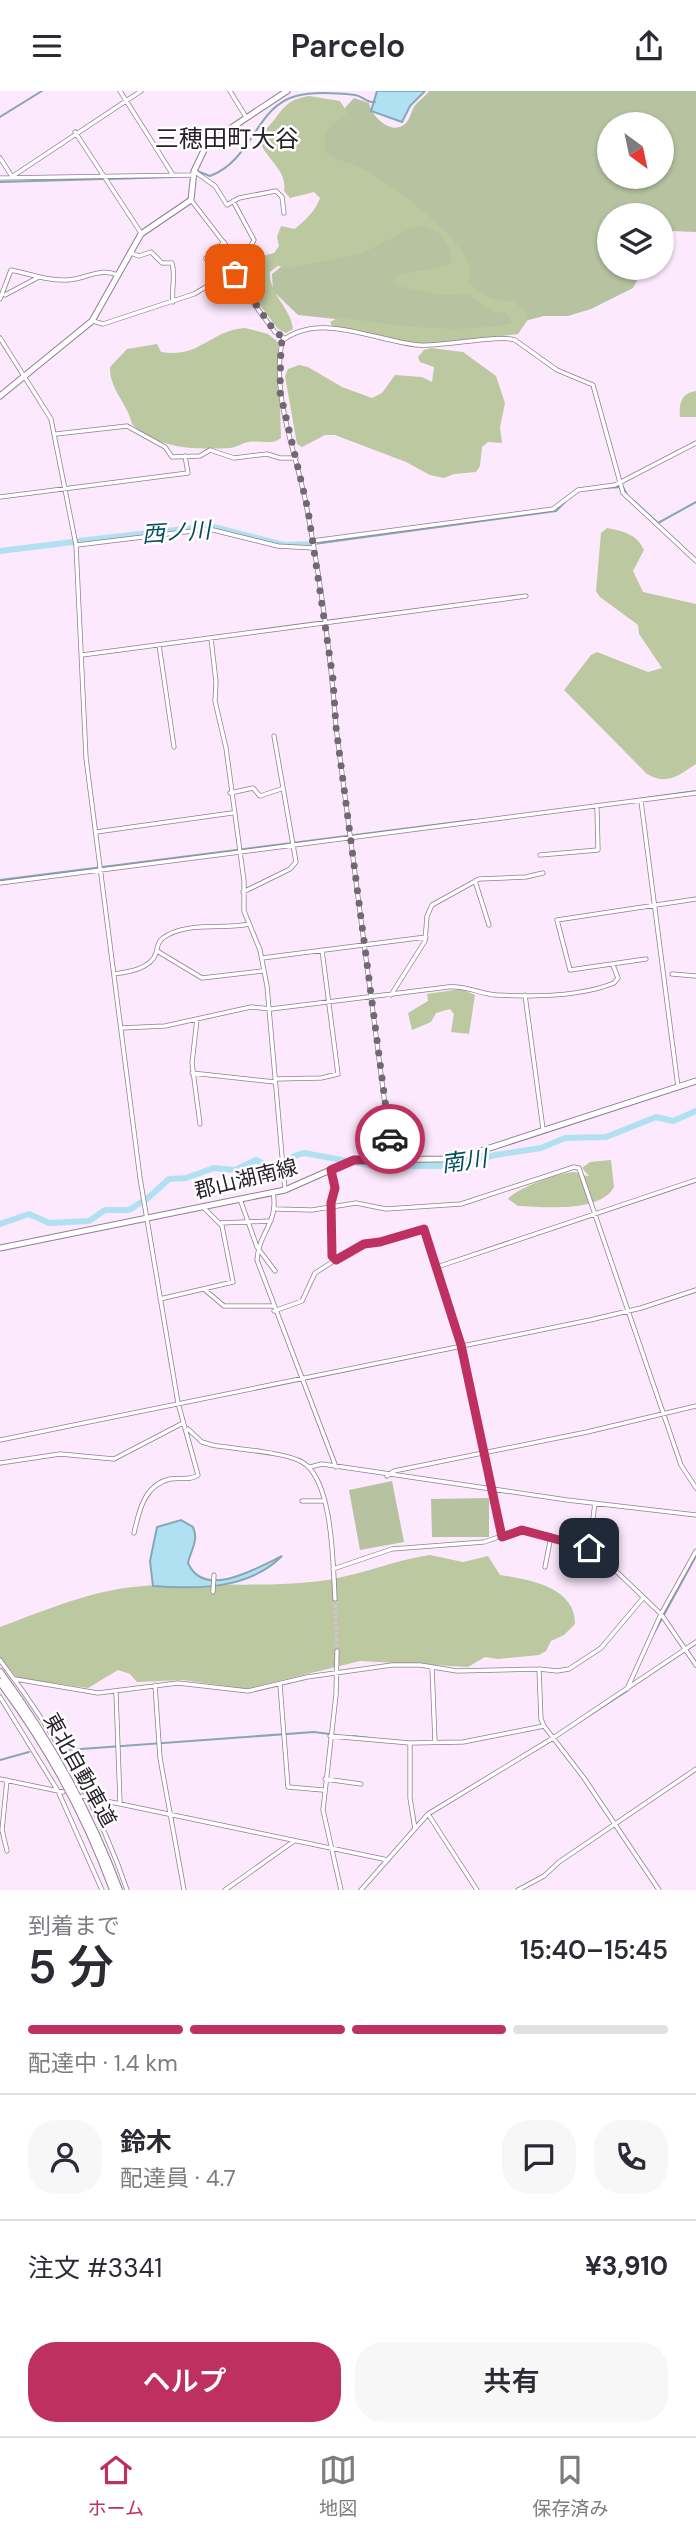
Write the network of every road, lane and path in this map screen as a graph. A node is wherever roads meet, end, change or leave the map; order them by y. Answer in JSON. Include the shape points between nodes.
{"nodes":[{"id":1,"x":120,"y":91,"type":"edge"},
{"id":2,"x":141,"y":91,"type":"edge"},
{"id":3,"x":230,"y":91,"type":"edge"},
{"id":4,"x":286,"y":91,"type":"edge"},
{"id":5,"x":126,"y":101,"type":"junction"},
{"id":6,"x":247,"y":117,"type":"junction"},
{"id":7,"x":75,"y":132,"type":"junction"},
{"id":8,"x":0,"y":158,"type":"edge"},
{"id":9,"x":193,"y":173,"type":"junction"},
{"id":10,"x":173,"y":175,"type":"junction"},
{"id":11,"x":10,"y":176,"type":"junction"},
{"id":12,"x":104,"y":176,"type":"junction"},
{"id":13,"x":0,"y":178,"type":"edge"},
{"id":14,"x":191,"y":200,"type":"junction"},
{"id":15,"x":233,"y":201,"type":"junction"},
{"id":16,"x":284,"y":212,"type":"dead end"},
{"id":17,"x":141,"y":234,"type":"junction"},
{"id":18,"x":224,"y":242,"type":"junction"},
{"id":19,"x":130,"y":253,"type":"junction"},
{"id":20,"x":235,"y":271,"type":"junction"},
{"id":21,"x":118,"y":275,"type":"junction"},
{"id":22,"x":37,"y":278,"type":"junction"},
{"id":23,"x":216,"y":280,"type":"junction"},
{"id":24,"x":2,"y":297,"type":"edge"},
{"id":25,"x":173,"y":302,"type":"junction"},
{"id":26,"x":92,"y":321,"type":"junction"},
{"id":27,"x":0,"y":338,"type":"edge"},
{"id":28,"x":285,"y":338,"type":"junction"},
{"id":29,"x":24,"y":376,"type":"junction"},
{"id":30,"x":0,"y":396,"type":"edge"},
{"id":31,"x":56,"y":434,"type":"junction"},
{"id":32,"x":696,"y":443,"type":"edge"},
{"id":33,"x":185,"y":456,"type":"junction"},
{"id":34,"x":296,"y":458,"type":"junction"},
{"id":35,"x":620,"y":482,"type":"junction"},
{"id":36,"x":65,"y":489,"type":"junction"},
{"id":37,"x":0,"y":497,"type":"edge"},
{"id":38,"x":76,"y":545,"type":"junction"},
{"id":39,"x":313,"y":545,"type":"junction"},
{"id":40,"x":696,"y":561,"type":"edge"},
{"id":41,"x":526,"y":596,"type":"dead end"},
{"id":42,"x":323,"y":624,"type":"junction"},
{"id":43,"x":211,"y":638,"type":"junction"},
{"id":44,"x":159,"y":645,"type":"junction"},
{"id":45,"x":82,"y":655,"type":"junction"},
{"id":46,"x":274,"y":736,"type":"dead end"},
{"id":47,"x":174,"y":747,"type":"dead end"},
{"id":48,"x":281,"y":789,"type":"junction"},
{"id":49,"x":230,"y":793,"type":"junction"},
{"id":50,"x":696,"y":793,"type":"edge"},
{"id":51,"x":641,"y":800,"type":"junction"},
{"id":52,"x":597,"y":808,"type":"junction"},
{"id":53,"x":232,"y":813,"type":"junction"},
{"id":54,"x":96,"y":832,"type":"junction"},
{"id":55,"x":351,"y":837,"type":"junction"},
{"id":56,"x":292,"y":845,"type":"junction"},
{"id":57,"x":239,"y":852,"type":"junction"},
{"id":58,"x":540,"y":855,"type":"dead end"},
{"id":59,"x":100,"y":870,"type":"junction"},
{"id":60,"x":543,"y":873,"type":"dead end"},
{"id":61,"x":475,"y":881,"type":"junction"},
{"id":62,"x":0,"y":883,"type":"edge"},
{"id":63,"x":243,"y":892,"type":"junction"},
{"id":64,"x":696,"y":899,"type":"edge"},
{"id":65,"x":654,"y":904,"type":"junction"},
{"id":66,"x":249,"y":925,"type":"junction"},
{"id":67,"x":489,"y":925,"type":"dead end"},
{"id":68,"x":426,"y":937,"type":"junction"},
{"id":69,"x":365,"y":945,"type":"junction"},
{"id":70,"x":322,"y":950,"type":"junction"},
{"id":71,"x":157,"y":951,"type":"junction"},
{"id":72,"x":261,"y":958,"type":"junction"},
{"id":73,"x":646,"y":959,"type":"dead end"},
{"id":74,"x":613,"y":965,"type":"junction"},
{"id":75,"x":262,"y":971,"type":"junction"},
{"id":76,"x":114,"y":974,"type":"junction"},
{"id":77,"x":672,"y":974,"type":"dead end"},
{"id":78,"x":696,"y":976,"type":"edge"},
{"id":79,"x":525,"y":994,"type":"junction"},
{"id":80,"x":391,"y":995,"type":"junction"},
{"id":81,"x":371,"y":997,"type":"junction"},
{"id":82,"x":329,"y":1002,"type":"junction"},
{"id":83,"x":268,"y":1009,"type":"junction"},
{"id":84,"x":197,"y":1019,"type":"junction"},
{"id":85,"x":121,"y":1028,"type":"junction"},
{"id":86,"x":192,"y":1073,"type":"junction"},
{"id":87,"x":275,"y":1080,"type":"junction"},
{"id":88,"x":696,"y":1081,"type":"edge"},
{"id":89,"x":678,"y":1087,"type":"junction"},
{"id":90,"x":200,"y":1124,"type":"dead end"},
{"id":91,"x":543,"y":1132,"type":"junction"},
{"id":92,"x":393,"y":1160,"type":"junction"},
{"id":93,"x":331,"y":1170,"type":"junction"},
{"id":94,"x":696,"y":1180,"type":"edge"},
{"id":95,"x":285,"y":1189,"type":"junction"},
{"id":96,"x":272,"y":1192,"type":"junction"},
{"id":97,"x":240,"y":1199,"type":"junction"},
{"id":98,"x":331,"y":1206,"type":"junction"},
{"id":99,"x":202,"y":1207,"type":"junction"},
{"id":100,"x":276,"y":1209,"type":"junction"},
{"id":101,"x":597,"y":1213,"type":"junction"},
{"id":102,"x":145,"y":1218,"type":"junction"},
{"id":103,"x":271,"y":1221,"type":"junction"},
{"id":104,"x":220,"y":1223,"type":"junction"},
{"id":105,"x":249,"y":1224,"type":"junction"},
{"id":106,"x":0,"y":1248,"type":"edge"},
{"id":107,"x":259,"y":1249,"type":"junction"},
{"id":108,"x":336,"y":1260,"type":"junction"},
{"id":109,"x":437,"y":1266,"type":"junction"},
{"id":110,"x":275,"y":1271,"type":"dead end"},
{"id":111,"x":205,"y":1290,"type":"junction"},
{"id":112,"x":696,"y":1290,"type":"edge"},
{"id":113,"x":160,"y":1299,"type":"junction"},
{"id":114,"x":273,"y":1308,"type":"junction"},
{"id":115,"x":629,"y":1311,"type":"junction"},
{"id":116,"x":461,"y":1345,"type":"junction"},
{"id":117,"x":300,"y":1379,"type":"junction"},
{"id":118,"x":178,"y":1403,"type":"junction"},
{"id":119,"x":696,"y":1406,"type":"edge"},
{"id":120,"x":664,"y":1415,"type":"junction"},
{"id":121,"x":183,"y":1423,"type":"junction"},
{"id":122,"x":0,"y":1440,"type":"edge"},
{"id":123,"x":485,"y":1453,"type":"junction"},
{"id":124,"x":0,"y":1463,"type":"edge"},
{"id":125,"x":310,"y":1467,"type":"junction"},
{"id":126,"x":336,"y":1467,"type":"junction"},
{"id":127,"x":696,"y":1474,"type":"edge"},
{"id":128,"x":387,"y":1476,"type":"junction"},
{"id":129,"x":690,"y":1479,"type":"junction"},
{"id":130,"x":696,"y":1488,"type":"edge"},
{"id":131,"x":493,"y":1490,"type":"junction"},
{"id":132,"x":302,"y":1501,"type":"dead end"},
{"id":133,"x":325,"y":1501,"type":"junction"},
{"id":134,"x":595,"y":1503,"type":"junction"},
{"id":135,"x":696,"y":1515,"type":"edge"},
{"id":136,"x":134,"y":1533,"type":"dead end"},
{"id":137,"x":502,"y":1537,"type":"junction"},
{"id":138,"x":551,"y":1537,"type":"junction"},
{"id":139,"x":589,"y":1548,"type":"junction"},
{"id":140,"x":696,"y":1551,"type":"edge"},
{"id":141,"x":545,"y":1567,"type":"dead end"},
{"id":142,"x":333,"y":1569,"type":"junction"},
{"id":143,"x":214,"y":1575,"type":"dead end"},
{"id":144,"x":214,"y":1592,"type":"dead end"},
{"id":145,"x":335,"y":1598,"type":"tunnel mouth"},
{"id":146,"x":643,"y":1598,"type":"junction"},
{"id":147,"x":660,"y":1614,"type":"junction"},
{"id":148,"x":696,"y":1642,"type":"edge"},
{"id":149,"x":685,"y":1649,"type":"junction"},
{"id":150,"x":337,"y":1651,"type":"tunnel mouth"},
{"id":151,"x":0,"y":1660,"type":"edge"},
{"id":152,"x":696,"y":1665,"type":"edge"},
{"id":153,"x":432,"y":1668,"type":"junction"},
{"id":154,"x":539,"y":1669,"type":"junction"},
{"id":155,"x":0,"y":1672,"type":"edge"},
{"id":156,"x":338,"y":1673,"type":"junction"},
{"id":157,"x":15,"y":1679,"type":"junction"},
{"id":158,"x":0,"y":1682,"type":"edge"},
{"id":159,"x":155,"y":1685,"type":"junction"},
{"id":160,"x":280,"y":1685,"type":"junction"},
{"id":161,"x":627,"y":1689,"type":"junction"},
{"id":162,"x":116,"y":1692,"type":"junction"},
{"id":163,"x":0,"y":1697,"type":"edge"},
{"id":164,"x":544,"y":1726,"type":"junction"},
{"id":165,"x":330,"y":1736,"type":"junction"},
{"id":166,"x":553,"y":1738,"type":"junction"},
{"id":167,"x":410,"y":1743,"type":"junction"},
{"id":168,"x":435,"y":1743,"type":"junction"},
{"id":169,"x":696,"y":1769,"type":"edge"},
{"id":170,"x":0,"y":1779,"type":"edge"},
{"id":171,"x":325,"y":1779,"type":"junction"},
{"id":172,"x":7,"y":1780,"type":"junction"},
{"id":173,"x":361,"y":1784,"type":"dead end"},
{"id":174,"x":323,"y":1790,"type":"junction"},
{"id":175,"x":60,"y":1791,"type":"junction"},
{"id":176,"x":82,"y":1796,"type":"dead end"},
{"id":177,"x":89,"y":1797,"type":"junction"},
{"id":178,"x":120,"y":1803,"type":"junction"},
{"id":179,"x":428,"y":1814,"type":"junction"},
{"id":180,"x":172,"y":1815,"type":"junction"},
{"id":181,"x":615,"y":1823,"type":"junction"},
{"id":182,"x":415,"y":1829,"type":"junction"},
{"id":183,"x":1,"y":1830,"type":"edge"},
{"id":184,"x":294,"y":1841,"type":"junction"},
{"id":185,"x":330,"y":1847,"type":"junction"},
{"id":186,"x":6,"y":1851,"type":"dead end"},
{"id":187,"x":388,"y":1860,"type":"junction"},
{"id":188,"x":366,"y":1884,"type":"junction"},
{"id":189,"x":102,"y":1890,"type":"edge"},
{"id":190,"x":111,"y":1890,"type":"edge"},
{"id":191,"x":119,"y":1890,"type":"edge"},
{"id":192,"x":127,"y":1890,"type":"edge"},
{"id":193,"x":184,"y":1890,"type":"edge"},
{"id":194,"x":225,"y":1890,"type":"edge"},
{"id":195,"x":341,"y":1890,"type":"edge"},
{"id":196,"x":361,"y":1890,"type":"edge"},
{"id":197,"x":370,"y":1890,"type":"edge"},
{"id":198,"x":477,"y":1890,"type":"edge"},
{"id":199,"x":518,"y":1890,"type":"edge"},
{"id":200,"x":659,"y":1890,"type":"edge"}],
"edges":[{"from":1,"to":5,"type":"street"},
{"from":2,"to":5,"type":"street"},
{"from":3,"to":6,"type":"street"},
{"from":4,"to":6,"type":"main road"},
{"from":5,"to":7,"type":"street"},
{"from":5,"to":10,"type":"street"},
{"from":6,"to":9,"type":"main road","via":[[207,144]]},
{"from":7,"to":11,"type":"street"},
{"from":7,"to":12,"type":"street"},
{"from":8,"to":11,"type":"street"},
{"from":9,"to":10,"type":"street"},
{"from":9,"to":14,"type":"main road"},
{"from":9,"to":15,"type":"street","via":[[215,186],[227,205]]},
{"from":10,"to":12,"type":"street"},
{"from":11,"to":12,"type":"street"},
{"from":11,"to":13,"type":"street"},
{"from":12,"to":17,"type":"street"},
{"from":14,"to":17,"type":"main road"},
{"from":14,"to":18,"type":"street"},
{"from":15,"to":16,"type":"street","via":[[276,191]]},
{"from":15,"to":20,"type":"street","via":[[254,240]]},
{"from":17,"to":19,"type":"main road"},
{"from":18,"to":20,"type":"street"},
{"from":18,"to":23,"type":"street","via":[[206,258]]},
{"from":19,"to":21,"type":"main road"},
{"from":19,"to":25,"type":"street","via":[[151,252],[162,263],[172,263]]},
{"from":20,"to":23,"type":"street"},
{"from":20,"to":28,"type":"street","via":[[239,284],[275,332]]},
{"from":21,"to":22,"type":"street","via":[[101,271],[69,280]]},
{"from":21,"to":26,"type":"main road"},
{"from":22,"to":24,"type":"street"},
{"from":22,"to":24,"type":"street","via":[[11,270]]},
{"from":23,"to":25,"type":"street"},
{"from":25,"to":26,"type":"street","via":[[103,324]]},
{"from":26,"to":29,"type":"main road"},
{"from":27,"to":29,"type":"street"},
{"from":28,"to":34,"type":"street","via":[[279,385]]},
{"from":28,"to":35,"type":"street","via":[[319,326],[419,345],[512,339],[557,370],[595,387]]},
{"from":29,"to":30,"type":"main road"},
{"from":29,"to":31,"type":"street"},
{"from":31,"to":33,"type":"street","via":[[127,426],[165,447],[172,457]]},
{"from":31,"to":36,"type":"street"},
{"from":32,"to":35,"type":"street"},
{"from":33,"to":34,"type":"street","via":[[200,456],[210,450],[233,457],[267,454]]},
{"from":33,"to":36,"type":"street","via":[[188,473]]},
{"from":34,"to":39,"type":"street"},
{"from":35,"to":39,"type":"street","via":[[578,490],[553,509]]},
{"from":35,"to":40,"type":"street","via":[[631,503]]},
{"from":36,"to":37,"type":"street"},
{"from":36,"to":38,"type":"street"},
{"from":38,"to":39,"type":"street","via":[[209,529],[278,546]]},
{"from":38,"to":45,"type":"street"},
{"from":39,"to":42,"type":"street"},
{"from":41,"to":42,"type":"street"},
{"from":42,"to":43,"type":"street"},
{"from":42,"to":55,"type":"street"},
{"from":43,"to":44,"type":"street"},
{"from":43,"to":49,"type":"street","via":[[215,701]]},
{"from":44,"to":45,"type":"street"},
{"from":44,"to":47,"type":"street"},
{"from":45,"to":54,"type":"street","via":[[86,758]]},
{"from":46,"to":48,"type":"street"},
{"from":48,"to":49,"type":"street","via":[[260,796],[253,788]]},
{"from":48,"to":56,"type":"street"},
{"from":49,"to":53,"type":"street"},
{"from":50,"to":51,"type":"street"},
{"from":51,"to":52,"type":"street"},
{"from":51,"to":65,"type":"street"},
{"from":52,"to":55,"type":"street"},
{"from":52,"to":58,"type":"street","via":[[598,850]]},
{"from":53,"to":54,"type":"street"},
{"from":53,"to":57,"type":"street"},
{"from":54,"to":59,"type":"street"},
{"from":55,"to":56,"type":"street"},
{"from":55,"to":69,"type":"street"},
{"from":56,"to":57,"type":"street"},
{"from":56,"to":63,"type":"street","via":[[296,865]]},
{"from":57,"to":59,"type":"street"},
{"from":57,"to":63,"type":"street"},
{"from":59,"to":62,"type":"street"},
{"from":59,"to":76,"type":"street"},
{"from":60,"to":61,"type":"street"},
{"from":61,"to":67,"type":"street"},
{"from":61,"to":68,"type":"street","via":[[430,907]]},
{"from":63,"to":66,"type":"street"},
{"from":64,"to":65,"type":"street"},
{"from":65,"to":74,"type":"street","via":[[557,920],[569,969]]},
{"from":65,"to":89,"type":"street"},
{"from":66,"to":71,"type":"street","via":[[187,930],[164,937]]},
{"from":66,"to":72,"type":"street"},
{"from":68,"to":69,"type":"street"},
{"from":68,"to":80,"type":"street"},
{"from":69,"to":70,"type":"street"},
{"from":69,"to":81,"type":"street"},
{"from":70,"to":72,"type":"street"},
{"from":70,"to":82,"type":"street"},
{"from":71,"to":75,"type":"street","via":[[202,978]]},
{"from":71,"to":76,"type":"street","via":[[152,961],[140,968]]},
{"from":72,"to":75,"type":"street"},
{"from":73,"to":74,"type":"street"},
{"from":74,"to":79,"type":"street","via":[[617,980],[608,986]]},
{"from":75,"to":83,"type":"street"},
{"from":76,"to":85,"type":"street"},
{"from":77,"to":78,"type":"street"},
{"from":79,"to":80,"type":"street","via":[[495,995],[458,986]]},
{"from":79,"to":91,"type":"street"},
{"from":80,"to":81,"type":"street"},
{"from":81,"to":82,"type":"street"},
{"from":81,"to":92,"type":"street"},
{"from":82,"to":83,"type":"street"},
{"from":82,"to":87,"type":"street","via":[[338,1075]]},
{"from":83,"to":84,"type":"street","via":[[251,1007]]},
{"from":83,"to":87,"type":"street"},
{"from":84,"to":85,"type":"street","via":[[154,1028]]},
{"from":84,"to":86,"type":"street"},
{"from":85,"to":102,"type":"street"},
{"from":86,"to":87,"type":"street"},
{"from":86,"to":90,"type":"street"},
{"from":87,"to":95,"type":"street"},
{"from":88,"to":89,"type":"main road","name":"郡山湖南線"},
{"from":89,"to":91,"type":"main road","name":"郡山湖南線"},
{"from":91,"to":92,"type":"main road","name":"郡山湖南線","via":[[459,1157]]},
{"from":92,"to":93,"type":"main road","name":"郡山湖南線","via":[[354,1160]]},
{"from":93,"to":95,"type":"main road","name":"郡山湖南線"},
{"from":93,"to":98,"type":"street","via":[[335,1188]]},
{"from":94,"to":101,"type":"street"},
{"from":95,"to":96,"type":"main road","name":"郡山湖南線"},
{"from":96,"to":97,"type":"main road","name":"郡山湖南線"},
{"from":96,"to":100,"type":"street"},
{"from":97,"to":99,"type":"main road","name":"郡山湖南線"},
{"from":97,"to":105,"type":"street"},
{"from":98,"to":100,"type":"street"},
{"from":98,"to":101,"type":"street","via":[[356,1203],[386,1209],[461,1204],[576,1167],[582,1171]]},
{"from":98,"to":108,"type":"street","via":[[331,1253]]},
{"from":99,"to":102,"type":"main road","name":"郡山湖南線"},
{"from":99,"to":104,"type":"street"},
{"from":100,"to":103,"type":"street"},
{"from":101,"to":109,"type":"street"},
{"from":101,"to":115,"type":"street"},
{"from":102,"to":106,"type":"main road","name":"郡山湖南線"},
{"from":102,"to":113,"type":"street"},
{"from":103,"to":105,"type":"street"},
{"from":103,"to":107,"type":"street"},
{"from":104,"to":105,"type":"street"},
{"from":104,"to":111,"type":"street","via":[[233,1281]]},
{"from":105,"to":107,"type":"street"},
{"from":107,"to":110,"type":"street"},
{"from":107,"to":114,"type":"street","via":[[257,1261]]},
{"from":108,"to":109,"type":"street","via":[[364,1244],[420,1228]]},
{"from":108,"to":114,"type":"street","via":[[313,1276],[302,1301]]},
{"from":109,"to":116,"type":"street"},
{"from":111,"to":113,"type":"street"},
{"from":111,"to":114,"type":"street","via":[[224,1306]]},
{"from":112,"to":115,"type":"street"},
{"from":113,"to":118,"type":"street"},
{"from":114,"to":117,"type":"street"},
{"from":115,"to":116,"type":"street"},
{"from":115,"to":120,"type":"street"},
{"from":116,"to":117,"type":"street"},
{"from":116,"to":123,"type":"street"},
{"from":117,"to":118,"type":"street"},
{"from":117,"to":126,"type":"street"},
{"from":118,"to":121,"type":"street"},
{"from":118,"to":122,"type":"street"},
{"from":119,"to":120,"type":"street"},
{"from":120,"to":123,"type":"street"},
{"from":120,"to":129,"type":"street"},
{"from":121,"to":124,"type":"street","via":[[114,1459],[69,1454]]},
{"from":121,"to":125,"type":"street","via":[[193,1435],[212,1445],[299,1460]]},
{"from":121,"to":136,"type":"street","via":[[198,1475],[165,1481],[150,1491],[139,1508]]},
{"from":123,"to":128,"type":"street"},
{"from":123,"to":131,"type":"street"},
{"from":125,"to":126,"type":"street"},
{"from":125,"to":133,"type":"street"},
{"from":126,"to":128,"type":"street"},
{"from":127,"to":129,"type":"street"},
{"from":128,"to":131,"type":"street"},
{"from":129,"to":130,"type":"street"},
{"from":131,"to":134,"type":"street"},
{"from":131,"to":137,"type":"street"},
{"from":132,"to":133,"type":"street"},
{"from":133,"to":142,"type":"street"},
{"from":134,"to":135,"type":"street"},
{"from":134,"to":139,"type":"street"},
{"from":137,"to":138,"type":"street","via":[[522,1530]]},
{"from":137,"to":142,"type":"street","via":[[392,1549]]},
{"from":138,"to":139,"type":"street"},
{"from":138,"to":141,"type":"street"},
{"from":139,"to":146,"type":"street"},
{"from":140,"to":147,"type":"street"},
{"from":142,"to":145,"type":"street"},
{"from":143,"to":144,"type":"street"},
{"from":146,"to":147,"type":"street"},
{"from":146,"to":154,"type":"street","via":[[598,1650],[569,1669]]},
{"from":147,"to":149,"type":"street"},
{"from":147,"to":161,"type":"street"},
{"from":148,"to":149,"type":"street"},
{"from":149,"to":152,"type":"street"},
{"from":149,"to":161,"type":"street"},
{"from":150,"to":156,"type":"street"},
{"from":151,"to":157,"type":"street"},
{"from":153,"to":154,"type":"street"},
{"from":153,"to":156,"type":"street","via":[[391,1665]]},
{"from":153,"to":168,"type":"street"},
{"from":154,"to":164,"type":"street"},
{"from":155,"to":191,"type":"highway","name":"東北自動車道","via":[[65,1772]]},
{"from":156,"to":160,"type":"street"},
{"from":156,"to":165,"type":"street"},
{"from":157,"to":162,"type":"street"},
{"from":157,"to":177,"type":"street"},
{"from":158,"to":190,"type":"highway","name":"東北自動車道","via":[[60,1774]]},
{"from":159,"to":160,"type":"street","via":[[248,1691]]},
{"from":159,"to":162,"type":"street"},
{"from":159,"to":180,"type":"street","via":[[160,1758]]},
{"from":160,"to":174,"type":"street","via":[[288,1787]]},
{"from":161,"to":166,"type":"street"},
{"from":162,"to":178,"type":"street"},
{"from":163,"to":175,"type":"street"},
{"from":164,"to":166,"type":"street"},
{"from":164,"to":168,"type":"street"},
{"from":165,"to":167,"type":"street"},
{"from":165,"to":171,"type":"street"},
{"from":166,"to":179,"type":"street"},
{"from":166,"to":181,"type":"street"},
{"from":167,"to":168,"type":"street"},
{"from":167,"to":182,"type":"street"},
{"from":169,"to":181,"type":"street"},
{"from":170,"to":172,"type":"street"},
{"from":171,"to":173,"type":"street"},
{"from":171,"to":174,"type":"street"},
{"from":172,"to":175,"type":"street"},
{"from":172,"to":183,"type":"street"},
{"from":174,"to":185,"type":"street"},
{"from":175,"to":189,"type":"street"},
{"from":176,"to":177,"type":"street"},
{"from":177,"to":178,"type":"street"},
{"from":177,"to":192,"type":"street"},
{"from":178,"to":180,"type":"street"},
{"from":179,"to":182,"type":"street"},
{"from":179,"to":198,"type":"street"},
{"from":180,"to":184,"type":"street"},
{"from":180,"to":193,"type":"street"},
{"from":181,"to":199,"type":"street"},
{"from":181,"to":200,"type":"street"},
{"from":182,"to":187,"type":"street"},
{"from":183,"to":186,"type":"street"},
{"from":184,"to":185,"type":"street"},
{"from":184,"to":194,"type":"street"},
{"from":185,"to":187,"type":"street"},
{"from":185,"to":195,"type":"street"},
{"from":187,"to":188,"type":"street"},
{"from":188,"to":196,"type":"street"},
{"from":188,"to":197,"type":"street"}]}
